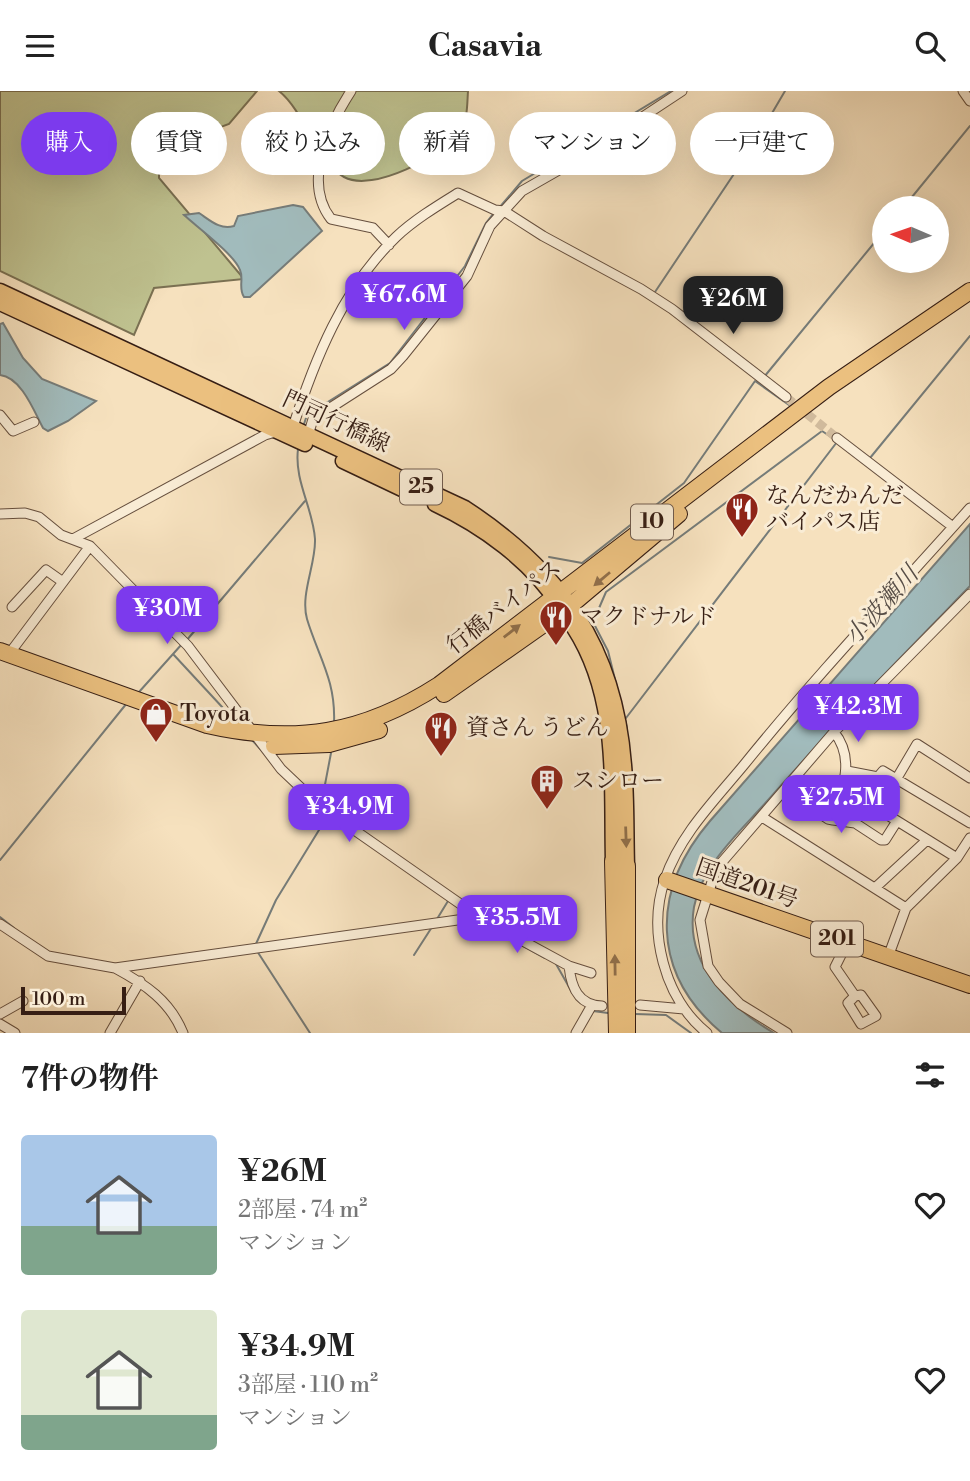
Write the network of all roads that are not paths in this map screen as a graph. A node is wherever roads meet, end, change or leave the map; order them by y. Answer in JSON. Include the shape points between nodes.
{"nodes":[{"id":1,"x":351,"y":91,"type":"edge"},
{"id":2,"x":682,"y":91,"type":"edge"},
{"id":3,"x":963,"y":91,"type":"edge"},
{"id":4,"x":970,"y":101,"type":"edge"},
{"id":5,"x":504,"y":211,"type":"junction"},
{"id":6,"x":389,"y":245,"type":"junction"},
{"id":7,"x":0,"y":291,"type":"edge"},
{"id":8,"x":970,"y":291,"type":"edge"},
{"id":9,"x":0,"y":303,"type":"edge"},
{"id":10,"x":970,"y":303,"type":"edge"},
{"id":11,"x":786,"y":397,"type":"tunnel mouth"},
{"id":12,"x":0,"y":415,"type":"edge"},
{"id":13,"x":34,"y":422,"type":"dead end"},
{"id":14,"x":287,"y":431,"type":"junction"},
{"id":15,"x":837,"y":438,"type":"tunnel mouth"},
{"id":16,"x":307,"y":439,"type":"junction"},
{"id":17,"x":970,"y":507,"type":"edge"},
{"id":18,"x":0,"y":513,"type":"edge"},
{"id":19,"x":953,"y":527,"type":"junction"},
{"id":20,"x":73,"y":539,"type":"junction"},
{"id":21,"x":90,"y":546,"type":"junction"},
{"id":22,"x":63,"y":582,"type":"junction"},
{"id":23,"x":970,"y":594,"type":"edge"},
{"id":24,"x":563,"y":601,"type":"junction"},
{"id":25,"x":12,"y":607,"type":"dead end"},
{"id":26,"x":3,"y":656,"type":"edge"},
{"id":27,"x":834,"y":731,"type":"junction"},
{"id":28,"x":258,"y":740,"type":"junction"},
{"id":29,"x":847,"y":771,"type":"junction"},
{"id":30,"x":897,"y":778,"type":"junction"},
{"id":31,"x":970,"y":778,"type":"edge"},
{"id":32,"x":785,"y":790,"type":"junction"},
{"id":33,"x":873,"y":806,"type":"dead end"},
{"id":34,"x":762,"y":817,"type":"junction"},
{"id":35,"x":833,"y":820,"type":"junction"},
{"id":36,"x":897,"y":821,"type":"junction"},
{"id":37,"x":970,"y":823,"type":"edge"},
{"id":38,"x":970,"y":838,"type":"edge"},
{"id":39,"x":927,"y":840,"type":"junction"},
{"id":40,"x":957,"y":858,"type":"junction"},
{"id":41,"x":620,"y":864,"type":"junction"},
{"id":42,"x":667,"y":880,"type":"dead end"},
{"id":43,"x":876,"y":887,"type":"junction"},
{"id":44,"x":705,"y":894,"type":"junction"},
{"id":45,"x":906,"y":908,"type":"junction"},
{"id":46,"x":479,"y":917,"type":"junction"},
{"id":47,"x":0,"y":924,"type":"edge"},
{"id":48,"x":846,"y":943,"type":"junction"},
{"id":49,"x":888,"y":957,"type":"junction"},
{"id":50,"x":569,"y":966,"type":"junction"},
{"id":51,"x":116,"y":968,"type":"junction"},
{"id":52,"x":592,"y":973,"type":"dead end"},
{"id":53,"x":140,"y":981,"type":"junction"},
{"id":54,"x":970,"y":985,"type":"edge"},
{"id":55,"x":855,"y":996,"type":"dead end"},
{"id":56,"x":23,"y":1001,"type":"dead end"},
{"id":57,"x":640,"y":1005,"type":"dead end"},
{"id":58,"x":684,"y":1009,"type":"junction"},
{"id":59,"x":0,"y":1014,"type":"edge"},
{"id":60,"x":0,"y":1024,"type":"edge"},
{"id":61,"x":15,"y":1033,"type":"edge"},
{"id":62,"x":110,"y":1033,"type":"edge"},
{"id":63,"x":183,"y":1033,"type":"edge"},
{"id":64,"x":576,"y":1033,"type":"edge"},
{"id":65,"x":617,"y":1033,"type":"edge"},
{"id":66,"x":627,"y":1033,"type":"edge"},
{"id":67,"x":707,"y":1033,"type":"edge"},
{"id":68,"x":787,"y":1033,"type":"edge"}],
"edges":[{"from":1,"to":6,"type":"street","via":[[325,146],[318,192],[331,219],[373,228]]},
{"from":2,"to":5,"type":"street","via":[[522,191]]},
{"from":3,"to":4,"type":"street"},
{"from":5,"to":6,"type":"street","via":[[458,193]]},
{"from":5,"to":11,"type":"street","via":[[672,309]]},
{"from":5,"to":16,"type":"street","via":[[490,226],[467,276],[403,356],[391,369],[313,419]]},
{"from":6,"to":14,"type":"street","via":[[369,266],[340,314]]},
{"from":7,"to":14,"type":"main road","name":"門司行橋線","number":"25"},
{"from":8,"to":24,"type":"highway","name":"行橋バイパス","number":"10","via":[[829,387]]},
{"from":9,"to":14,"type":"main road","name":"門司行橋線","number":"25"},
{"from":10,"to":24,"type":"highway","name":"行橋バイパス","number":"10","one_way":true,"via":[[794,426]]},
{"from":12,"to":13,"type":"street","via":[[13,431]]},
{"from":14,"to":16,"type":"main road","name":"門司行橋線","number":"25"},
{"from":14,"to":20,"type":"street","via":[[265,435]]},
{"from":15,"to":19,"type":"street"},
{"from":16,"to":24,"type":"main road","name":"門司行橋線","number":"25","via":[[471,523]]},
{"from":17,"to":19,"type":"street"},
{"from":18,"to":20,"type":"street","via":[[39,517]]},
{"from":19,"to":58,"type":"street","via":[[768,735],[684,840],[665,880],[658,913],[662,955]]},
{"from":20,"to":21,"type":"street"},
{"from":21,"to":22,"type":"street"},
{"from":21,"to":28,"type":"street","via":[[195,655]]},
{"from":22,"to":25,"type":"street","via":[[46,570]]},
{"from":22,"to":26,"type":"street"},
{"from":23,"to":27,"type":"street"},
{"from":24,"to":28,"type":"highway","name":"行橋バイパス","number":"10","via":[[412,703],[370,723]]},
{"from":24,"to":41,"type":"main road","name":"門司行橋線","number":"25","via":[[597,649],[617,719],[624,764]]},
{"from":26,"to":28,"type":"highway","name":"行橋バイパス","number":"10"},
{"from":27,"to":29,"type":"street","via":[[841,740]]},
{"from":27,"to":32,"type":"street"},
{"from":28,"to":46,"type":"street","via":[[320,806]]},
{"from":29,"to":30,"type":"street","via":[[878,778],[883,771]]},
{"from":29,"to":35,"type":"street"},
{"from":30,"to":31,"type":"street","via":[[917,744]]},
{"from":30,"to":37,"type":"street"},
{"from":32,"to":34,"type":"street"},
{"from":32,"to":35,"type":"street"},
{"from":33,"to":36,"type":"street"},
{"from":34,"to":43,"type":"street"},
{"from":34,"to":44,"type":"street","via":[[716,869]]},
{"from":35,"to":36,"type":"street","via":[[855,823],[885,840]]},
{"from":36,"to":39,"type":"street"},
{"from":38,"to":40,"type":"street"},
{"from":39,"to":40,"type":"street"},
{"from":39,"to":43,"type":"street"},
{"from":40,"to":45,"type":"street"},
{"from":65,"to":41,"type":"highway","one_way":true},
{"from":41,"to":66,"type":"highway"},
{"from":42,"to":44,"type":"highway","name":"国道201号","number":"201"},
{"from":43,"to":45,"type":"street"},
{"from":44,"to":48,"type":"highway","name":"国道201号","number":"201"},
{"from":44,"to":68,"type":"street","via":[[700,920],[708,966],[740,1004]]},
{"from":45,"to":49,"type":"street"},
{"from":46,"to":50,"type":"street"},
{"from":46,"to":51,"type":"street"},
{"from":47,"to":51,"type":"street","via":[[48,956]]},
{"from":48,"to":49,"type":"highway","name":"国道201号","number":"201"},
{"from":48,"to":55,"type":"street","via":[[835,967]]},
{"from":49,"to":54,"type":"highway","name":"国道201号","number":"201"},
{"from":50,"to":52,"type":"street"},
{"from":50,"to":64,"type":"street","via":[[576,994],[597,1005]]},
{"from":51,"to":53,"type":"street"},
{"from":53,"to":62,"type":"street"},
{"from":53,"to":63,"type":"street","via":[[167,1005]]},
{"from":56,"to":59,"type":"street"},
{"from":57,"to":58,"type":"street"},
{"from":58,"to":67,"type":"street"},
{"from":60,"to":61,"type":"street"}]}
